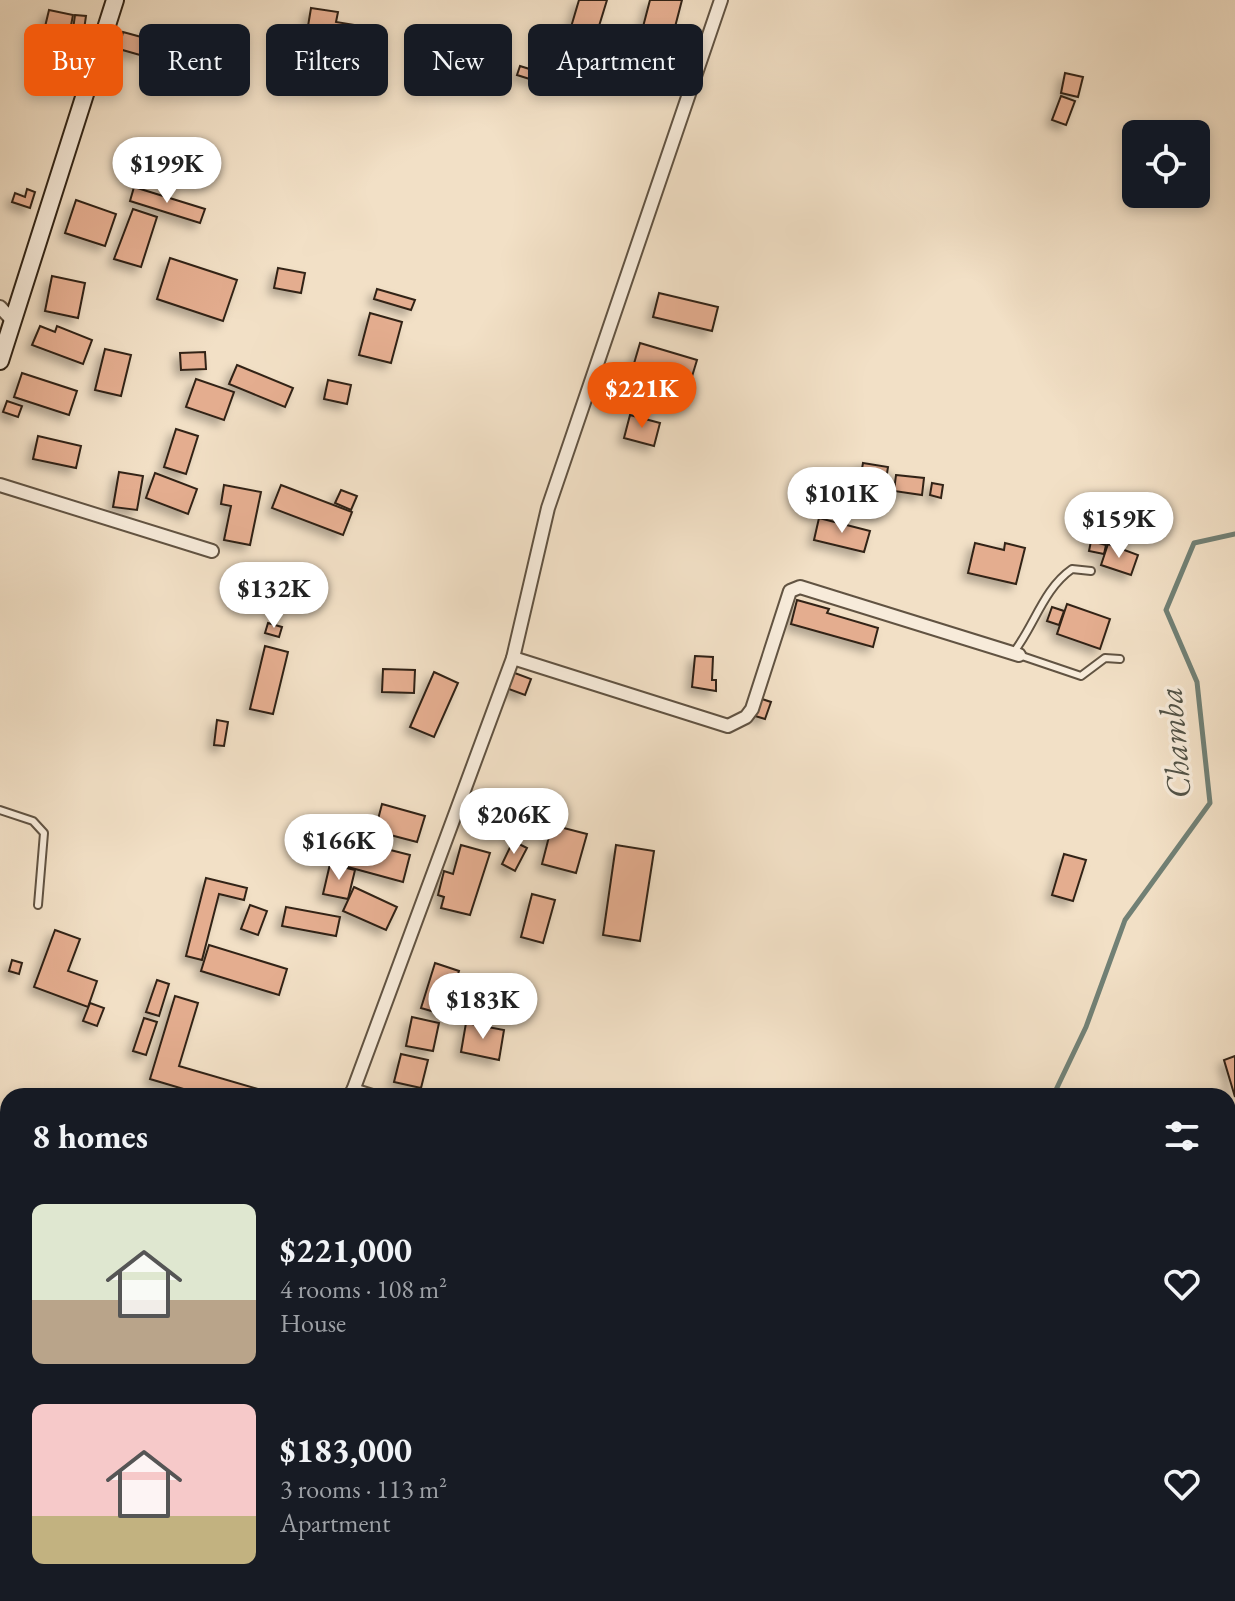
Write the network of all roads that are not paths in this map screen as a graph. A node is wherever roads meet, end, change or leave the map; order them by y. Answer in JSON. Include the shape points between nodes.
{"nodes":[{"id":1,"x":115,"y":0,"type":"edge"},
{"id":2,"x":721,"y":0,"type":"edge"},
{"id":3,"x":0,"y":307,"type":"edge"},
{"id":4,"x":13,"y":321,"type":"junction"},
{"id":5,"x":0,"y":361,"type":"edge"},
{"id":6,"x":0,"y":485,"type":"edge"},
{"id":7,"x":212,"y":551,"type":"dead end"},
{"id":8,"x":1091,"y":571,"type":"dead end"},
{"id":9,"x":1016,"y":654,"type":"junction"},
{"id":10,"x":513,"y":658,"type":"junction"},
{"id":11,"x":1120,"y":659,"type":"dead end"},
{"id":12,"x":0,"y":810,"type":"edge"},
{"id":13,"x":38,"y":905,"type":"dead end"},
{"id":14,"x":354,"y":1088,"type":"edge"}],
"edges":[{"from":1,"to":4,"type":"main road"},
{"from":2,"to":10,"type":"street","via":[[548,508]]},
{"from":3,"to":4,"type":"street"},
{"from":4,"to":5,"type":"main road"},
{"from":6,"to":7,"type":"street"},
{"from":8,"to":9,"type":"lane","via":[[1072,569],[1061,577]]},
{"from":9,"to":10,"type":"street","via":[[800,587],[790,591],[752,709],[728,726]]},
{"from":9,"to":11,"type":"lane","via":[[1081,676],[1105,658]]},
{"from":10,"to":14,"type":"street"},
{"from":12,"to":13,"type":"lane","via":[[33,821],[44,833]]}]}
